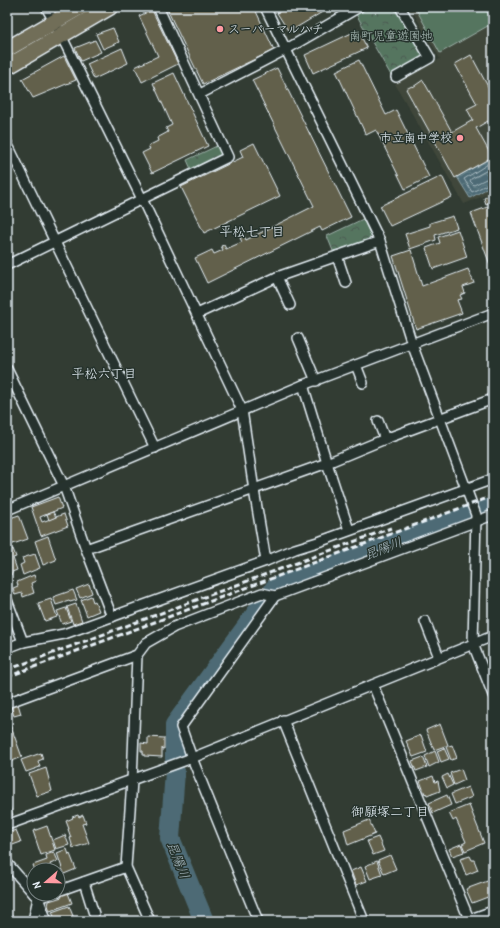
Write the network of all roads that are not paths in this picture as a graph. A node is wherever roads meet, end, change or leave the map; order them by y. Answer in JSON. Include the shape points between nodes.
{"nodes":[{"id":1,"x":46,"y":7,"type":"edge"},
{"id":2,"x":80,"y":7,"type":"edge"},
{"id":3,"x":110,"y":7,"type":"edge"},
{"id":4,"x":158,"y":7,"type":"edge"},
{"id":5,"x":265,"y":7,"type":"edge"},
{"id":6,"x":359,"y":7,"type":"edge"},
{"id":7,"x":400,"y":7,"type":"edge"},
{"id":8,"x":54,"y":21,"type":"junction"},
{"id":9,"x":61,"y":35,"type":"junction"},
{"id":10,"x":7,"y":49,"type":"edge"},
{"id":11,"x":286,"y":50,"type":"junction"},
{"id":12,"x":7,"y":67,"type":"edge"},
{"id":13,"x":396,"y":77,"type":"dead end"},
{"id":14,"x":200,"y":94,"type":"junction"},
{"id":15,"x":7,"y":143,"type":"edge"},
{"id":16,"x":142,"y":199,"type":"junction"},
{"id":17,"x":380,"y":241,"type":"junction"},
{"id":18,"x":55,"y":242,"type":"junction"},
{"id":19,"x":337,"y":256,"type":"junction"},
{"id":20,"x":7,"y":265,"type":"edge"},
{"id":21,"x":277,"y":277,"type":"junction"},
{"id":22,"x":346,"y":283,"type":"dead end"},
{"id":23,"x":290,"y":305,"type":"dead end"},
{"id":24,"x":493,"y":313,"type":"edge"},
{"id":25,"x":197,"y":314,"type":"junction"},
{"id":26,"x":298,"y":338,"type":"dead end"},
{"id":27,"x":412,"y":344,"type":"junction"},
{"id":28,"x":356,"y":365,"type":"junction"},
{"id":29,"x":7,"y":370,"type":"edge"},
{"id":30,"x":316,"y":381,"type":"junction"},
{"id":31,"x":363,"y":383,"type":"dead end"},
{"id":32,"x":303,"y":385,"type":"junction"},
{"id":33,"x":493,"y":399,"type":"edge"},
{"id":34,"x":242,"y":410,"type":"junction"},
{"id":35,"x":440,"y":419,"type":"junction"},
{"id":36,"x":378,"y":421,"type":"dead end"},
{"id":37,"x":385,"y":439,"type":"junction"},
{"id":38,"x":155,"y":448,"type":"junction"},
{"id":39,"x":327,"y":463,"type":"junction"},
{"id":40,"x":493,"y":479,"type":"edge"},
{"id":41,"x":64,"y":486,"type":"junction"},
{"id":42,"x":466,"y":489,"type":"junction"},
{"id":43,"x":254,"y":490,"type":"junction"},
{"id":44,"x":7,"y":510,"type":"edge"},
{"id":45,"x":493,"y":515,"type":"edge"},
{"id":46,"x":477,"y":521,"type":"junction"},
{"id":47,"x":349,"y":530,"type":"junction"},
{"id":48,"x":86,"y":549,"type":"junction"},
{"id":49,"x":266,"y":560,"type":"junction"},
{"id":50,"x":275,"y":596,"type":"junction"},
{"id":51,"x":7,"y":600,"type":"edge"},
{"id":52,"x":112,"y":617,"type":"junction"},
{"id":53,"x":425,"y":622,"type":"dead end"},
{"id":54,"x":493,"y":636,"type":"edge"},
{"id":55,"x":23,"y":642,"type":"junction"},
{"id":56,"x":473,"y":644,"type":"junction"},
{"id":57,"x":7,"y":648,"type":"edge"},
{"id":58,"x":137,"y":655,"type":"junction"},
{"id":59,"x":439,"y":657,"type":"junction"},
{"id":60,"x":373,"y":685,"type":"junction"},
{"id":61,"x":493,"y":695,"type":"edge"},
{"id":62,"x":7,"y":703,"type":"edge"},
{"id":63,"x":283,"y":720,"type":"junction"},
{"id":64,"x":192,"y":758,"type":"junction"},
{"id":65,"x":132,"y":781,"type":"junction"},
{"id":66,"x":7,"y":825,"type":"edge"},
{"id":67,"x":7,"y":863,"type":"edge"},
{"id":68,"x":126,"y":867,"type":"junction"},
{"id":69,"x":84,"y":882,"type":"junction"},
{"id":70,"x":26,"y":885,"type":"edge"},
{"id":71,"x":66,"y":888,"type":"edge"},
{"id":72,"x":34,"y":902,"type":"edge"},
{"id":73,"x":38,"y":902,"type":"edge"},
{"id":74,"x":492,"y":913,"type":"edge"},
{"id":75,"x":94,"y":914,"type":"dead end"},
{"id":76,"x":467,"y":920,"type":"edge"},
{"id":77,"x":33,"y":921,"type":"edge"},
{"id":78,"x":47,"y":921,"type":"edge"},
{"id":79,"x":150,"y":921,"type":"edge"},
{"id":80,"x":258,"y":921,"type":"edge"},
{"id":81,"x":364,"y":921,"type":"edge"}],
"edges":[{"from":1,"to":8,"type":"street"},
{"from":2,"to":8,"type":"main road"},
{"from":3,"to":9,"type":"main road"},
{"from":4,"to":14,"type":"street"},
{"from":5,"to":11,"type":"street"},
{"from":6,"to":11,"type":"street"},
{"from":7,"to":13,"type":"street","via":[[430,58]]},
{"from":8,"to":9,"type":"street"},
{"from":8,"to":10,"type":"main road"},
{"from":9,"to":12,"type":"main road"},
{"from":9,"to":16,"type":"street"},
{"from":11,"to":14,"type":"street"},
{"from":11,"to":17,"type":"street"},
{"from":14,"to":16,"type":"street","via":[[228,157]]},
{"from":15,"to":18,"type":"street"},
{"from":16,"to":18,"type":"street"},
{"from":16,"to":25,"type":"street"},
{"from":17,"to":19,"type":"street"},
{"from":17,"to":27,"type":"street"},
{"from":18,"to":20,"type":"street"},
{"from":18,"to":38,"type":"street"},
{"from":19,"to":21,"type":"street"},
{"from":19,"to":22,"type":"street"},
{"from":21,"to":23,"type":"street"},
{"from":21,"to":25,"type":"street"},
{"from":24,"to":27,"type":"street"},
{"from":25,"to":34,"type":"street"},
{"from":26,"to":30,"type":"street"},
{"from":27,"to":28,"type":"street"},
{"from":27,"to":35,"type":"street"},
{"from":28,"to":30,"type":"street"},
{"from":28,"to":31,"type":"street"},
{"from":29,"to":41,"type":"street"},
{"from":30,"to":32,"type":"street"},
{"from":32,"to":34,"type":"street"},
{"from":32,"to":39,"type":"street"},
{"from":33,"to":35,"type":"street"},
{"from":34,"to":38,"type":"street"},
{"from":34,"to":43,"type":"street"},
{"from":35,"to":37,"type":"street"},
{"from":35,"to":42,"type":"street"},
{"from":36,"to":37,"type":"street"},
{"from":37,"to":39,"type":"street"},
{"from":38,"to":41,"type":"street"},
{"from":39,"to":43,"type":"street"},
{"from":39,"to":47,"type":"street"},
{"from":40,"to":42,"type":"street"},
{"from":41,"to":44,"type":"street"},
{"from":41,"to":48,"type":"street"},
{"from":42,"to":46,"type":"street"},
{"from":42,"to":47,"type":"street"},
{"from":43,"to":48,"type":"street"},
{"from":43,"to":49,"type":"street"},
{"from":45,"to":46,"type":"street"},
{"from":46,"to":50,"type":"street"},
{"from":46,"to":56,"type":"street"},
{"from":47,"to":49,"type":"street"},
{"from":48,"to":52,"type":"street"},
{"from":49,"to":52,"type":"street"},
{"from":50,"to":58,"type":"street","via":[[262,593],[174,627],[146,643]]},
{"from":50,"to":64,"type":"street","via":[[181,727]]},
{"from":51,"to":55,"type":"street"},
{"from":52,"to":55,"type":"street","via":[[64,634]]},
{"from":53,"to":59,"type":"street"},
{"from":54,"to":56,"type":"street"},
{"from":55,"to":57,"type":"street"},
{"from":56,"to":59,"type":"street"},
{"from":56,"to":61,"type":"street"},
{"from":58,"to":62,"type":"street"},
{"from":58,"to":65,"type":"street"},
{"from":59,"to":60,"type":"street"},
{"from":60,"to":63,"type":"street"},
{"from":60,"to":76,"type":"street"},
{"from":63,"to":64,"type":"street"},
{"from":63,"to":81,"type":"street"},
{"from":64,"to":65,"type":"street"},
{"from":64,"to":80,"type":"street"},
{"from":65,"to":66,"type":"street"},
{"from":65,"to":68,"type":"street"},
{"from":67,"to":70,"type":"street"},
{"from":68,"to":69,"type":"street"},
{"from":68,"to":79,"type":"street"},
{"from":69,"to":71,"type":"street"},
{"from":69,"to":75,"type":"street"},
{"from":72,"to":77,"type":"street"},
{"from":73,"to":78,"type":"street"},
{"from":74,"to":76,"type":"street"}]}
